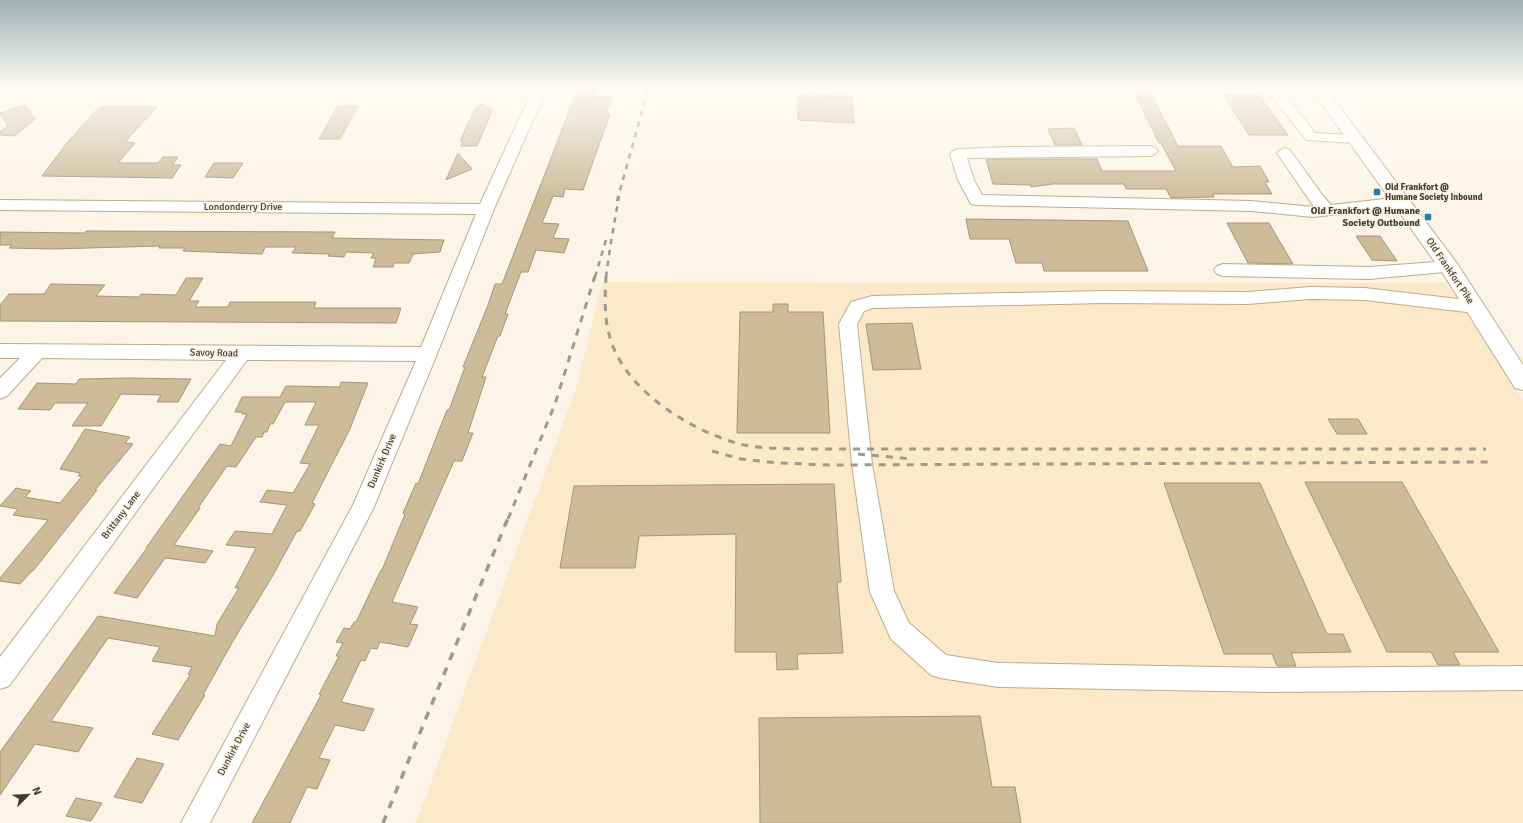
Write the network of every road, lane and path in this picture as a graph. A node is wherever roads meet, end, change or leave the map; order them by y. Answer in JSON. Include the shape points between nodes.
{"nodes":[{"id":1,"x":523,"y":124,"type":"edge"},
{"id":2,"x":1301,"y":124,"type":"edge"},
{"id":3,"x":1345,"y":124,"type":"edge"},
{"id":4,"x":1355,"y":139,"type":"junction"},
{"id":5,"x":1150,"y":151,"type":"dead end"},
{"id":6,"x":1285,"y":153,"type":"dead end"},
{"id":7,"x":1402,"y":202,"type":"junction"},
{"id":8,"x":0,"y":205,"type":"edge"},
{"id":9,"x":486,"y":209,"type":"junction"},
{"id":10,"x":1327,"y":210,"type":"junction"},
{"id":11,"x":1449,"y":267,"type":"junction"},
{"id":12,"x":1223,"y":270,"type":"dead end"},
{"id":13,"x":1475,"y":307,"type":"junction"},
{"id":14,"x":0,"y":351,"type":"edge"},
{"id":15,"x":38,"y":351,"type":"junction"},
{"id":16,"x":242,"y":353,"type":"junction"},
{"id":17,"x":428,"y":354,"type":"junction"},
{"id":18,"x":1523,"y":382,"type":"edge"},
{"id":19,"x":0,"y":391,"type":"edge"},
{"id":20,"x":0,"y":678,"type":"edge"},
{"id":21,"x":1523,"y":678,"type":"edge"},
{"id":22,"x":195,"y":823,"type":"edge"}],
"edges":[{"from":1,"to":9,"type":"street","name":"Dunkirk Drive"},
{"from":2,"to":4,"type":"street","via":[[1311,137]]},
{"from":3,"to":4,"type":"main road","name":"Old Frankfort Pike"},
{"from":4,"to":7,"type":"main road","name":"Old Frankfort Pike"},
{"from":5,"to":10,"type":"street","via":[[958,154],[966,180],[977,200],[1251,206],[1313,212]]},
{"from":6,"to":10,"type":"street","via":[[1317,200]]},
{"from":7,"to":10,"type":"street"},
{"from":7,"to":11,"type":"main road","name":"Old Frankfort Pike"},
{"from":8,"to":9,"type":"street","name":"Londonderry Drive"},
{"from":9,"to":17,"type":"street","name":"Dunkirk Drive"},
{"from":11,"to":12,"type":"street","via":[[1369,273]]},
{"from":11,"to":13,"type":"main road","name":"Old Frankfort Pike"},
{"from":13,"to":18,"type":"main road","name":"Old Frankfort Pike"},
{"from":13,"to":21,"type":"street","via":[[1365,294],[1248,298],[1103,297],[872,302],[857,307],[848,324],[862,464],[882,592],[900,631],[940,666],[998,676],[1287,680]]},
{"from":14,"to":15,"type":"street","name":"Savoy Road"},
{"from":15,"to":16,"type":"street","name":"Savoy Road"},
{"from":15,"to":19,"type":"street"},
{"from":16,"to":17,"type":"street","name":"Savoy Road"},
{"from":16,"to":20,"type":"street","name":"Brittany Lane"},
{"from":17,"to":22,"type":"street","name":"Dunkirk Drive","via":[[362,509]]}]}
